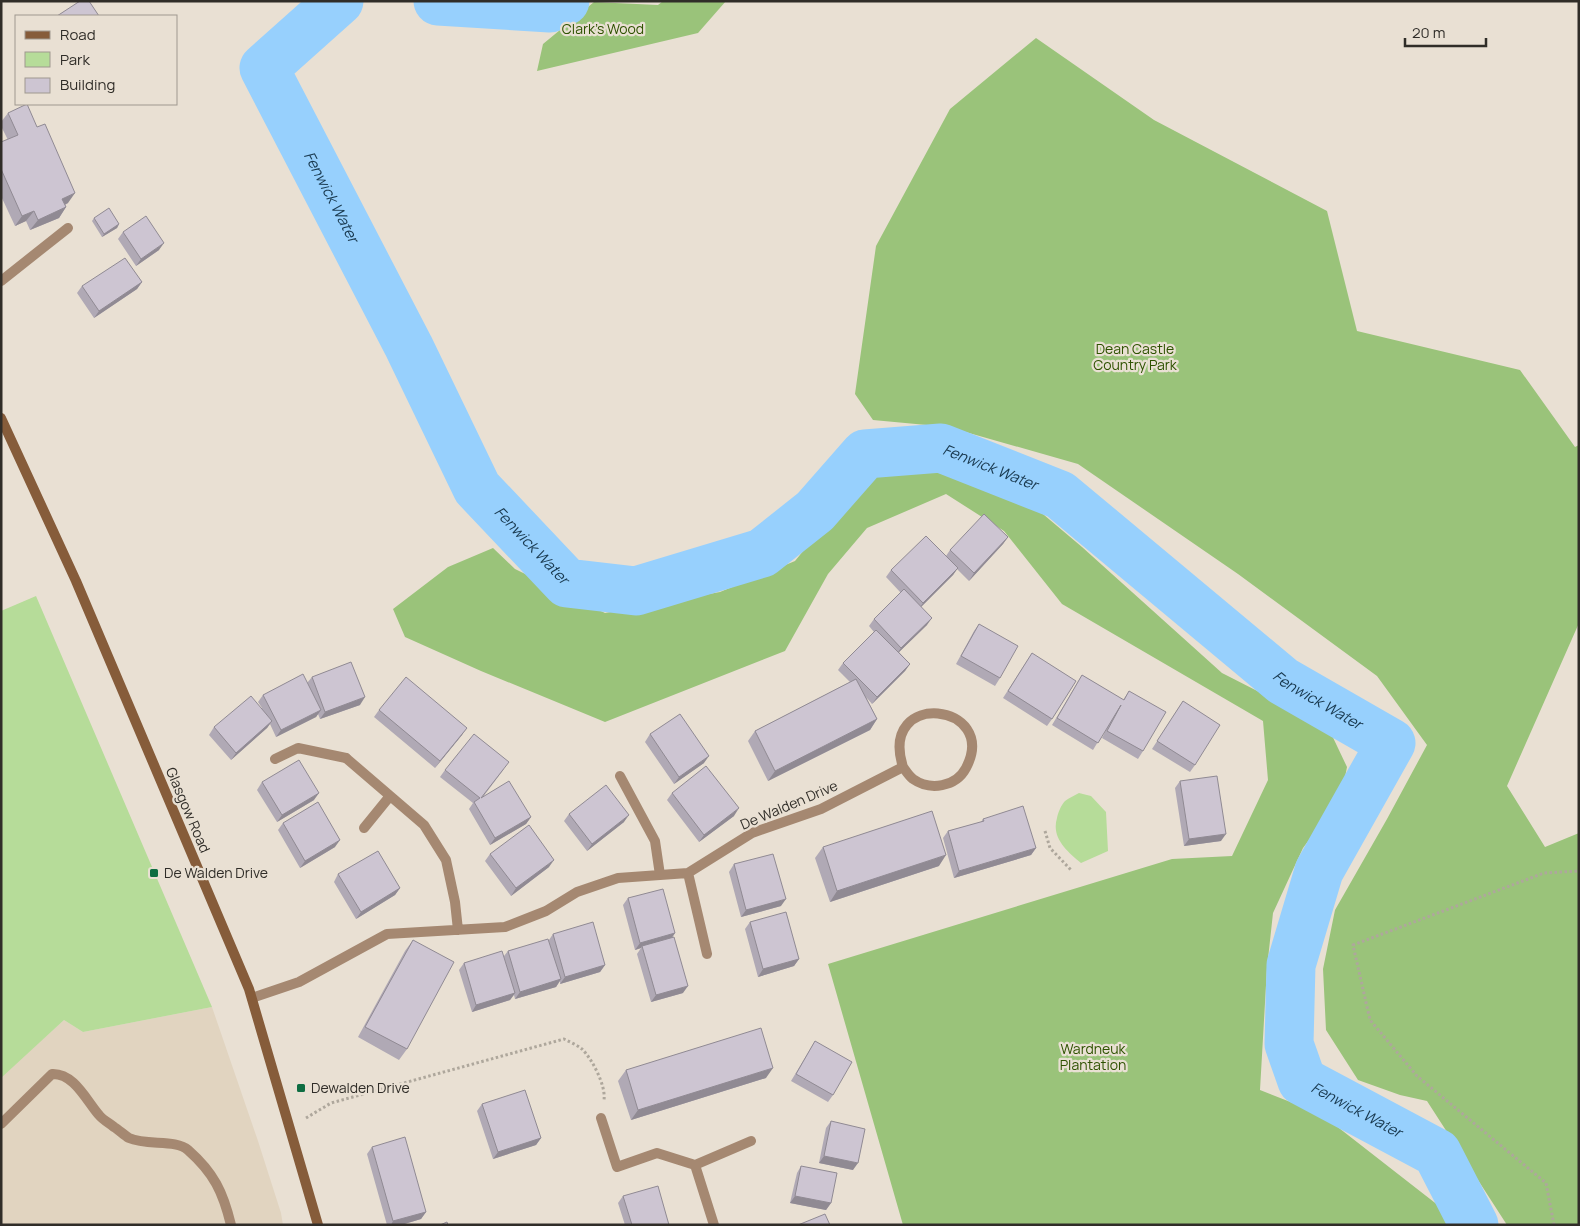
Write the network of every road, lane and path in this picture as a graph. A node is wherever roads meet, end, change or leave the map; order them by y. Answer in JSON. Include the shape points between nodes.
{"nodes":[{"id":1,"x":68,"y":228,"type":"dead end"},
{"id":2,"x":1,"y":281,"type":"edge"},
{"id":3,"x":1,"y":418,"type":"edge"},
{"id":4,"x":274,"y":759,"type":"dead end"},
{"id":5,"x":903,"y":767,"type":"junction"},
{"id":6,"x":620,"y":776,"type":"dead end"},
{"id":7,"x":390,"y":796,"type":"junction"},
{"id":8,"x":364,"y":828,"type":"dead end"},
{"id":9,"x":1044,"y":831,"type":"dead end"},
{"id":10,"x":1071,"y":870,"type":"dead end"},
{"id":11,"x":1579,"y":871,"type":"edge"},
{"id":12,"x":688,"y":873,"type":"junction"},
{"id":13,"x":660,"y":875,"type":"junction"},
{"id":14,"x":458,"y":930,"type":"junction"},
{"id":15,"x":708,"y":954,"type":"dead end"},
{"id":16,"x":252,"y":998,"type":"junction"},
{"id":17,"x":601,"y":1118,"type":"joint"},
{"id":18,"x":1,"y":1124,"type":"edge"},
{"id":19,"x":290,"y":1128,"type":"junction"},
{"id":20,"x":751,"y":1141,"type":"dead end"},
{"id":21,"x":695,"y":1165,"type":"junction"},
{"id":22,"x":231,"y":1225,"type":"edge"},
{"id":23,"x":318,"y":1225,"type":"edge"},
{"id":24,"x":714,"y":1225,"type":"edge"},
{"id":25,"x":1554,"y":1225,"type":"edge"}],
"edges":[{"from":1,"to":2,"type":"street"},
{"from":3,"to":16,"type":"main road","name":"Glasgow Road","via":[[76,581]]},
{"from":4,"to":7,"type":"street","via":[[298,748],[346,758]]},
{"from":5,"to":5,"type":"street","via":[[912,778],[925,785],[940,786],[953,782],[971,760],[972,745],[968,731],[958,720],[946,714],[931,712],[918,717],[907,726],[900,739],[898,753]]},
{"from":5,"to":12,"type":"street","name":"De Walden Drive","via":[[821,809],[752,833]]},
{"from":6,"to":13,"type":"street","via":[[655,841]]},
{"from":7,"to":8,"type":"street"},
{"from":7,"to":14,"type":"street","via":[[424,825],[446,860]]},
{"from":9,"to":10,"type":"path","via":[[1050,848]]},
{"from":11,"to":25,"type":"path","via":[[1544,873],[1353,944],[1370,1020],[1417,1076],[1546,1183]]},
{"from":12,"to":13,"type":"street","name":"De Walden Drive"},
{"from":12,"to":15,"type":"street"},
{"from":13,"to":14,"type":"street","name":"De Walden Drive","via":[[618,878],[576,892],[546,911],[505,927]]},
{"from":14,"to":16,"type":"street","name":"De Walden Drive","via":[[387,934],[300,982]]},
{"from":16,"to":19,"type":"main road","name":"Glasgow Road"},
{"from":17,"to":19,"type":"path","via":[[605,1094],[594,1064],[581,1048],[564,1039],[331,1103]]},
{"from":17,"to":21,"type":"street","via":[[617,1167],[657,1154]]},
{"from":18,"to":22,"type":"street","via":[[52,1074],[61,1074],[71,1080],[101,1117],[130,1138],[154,1144],[181,1145],[190,1152],[217,1182]]},
{"from":19,"to":23,"type":"main road","name":"Glasgow Road"},
{"from":20,"to":21,"type":"street"},
{"from":21,"to":24,"type":"street"}]}
